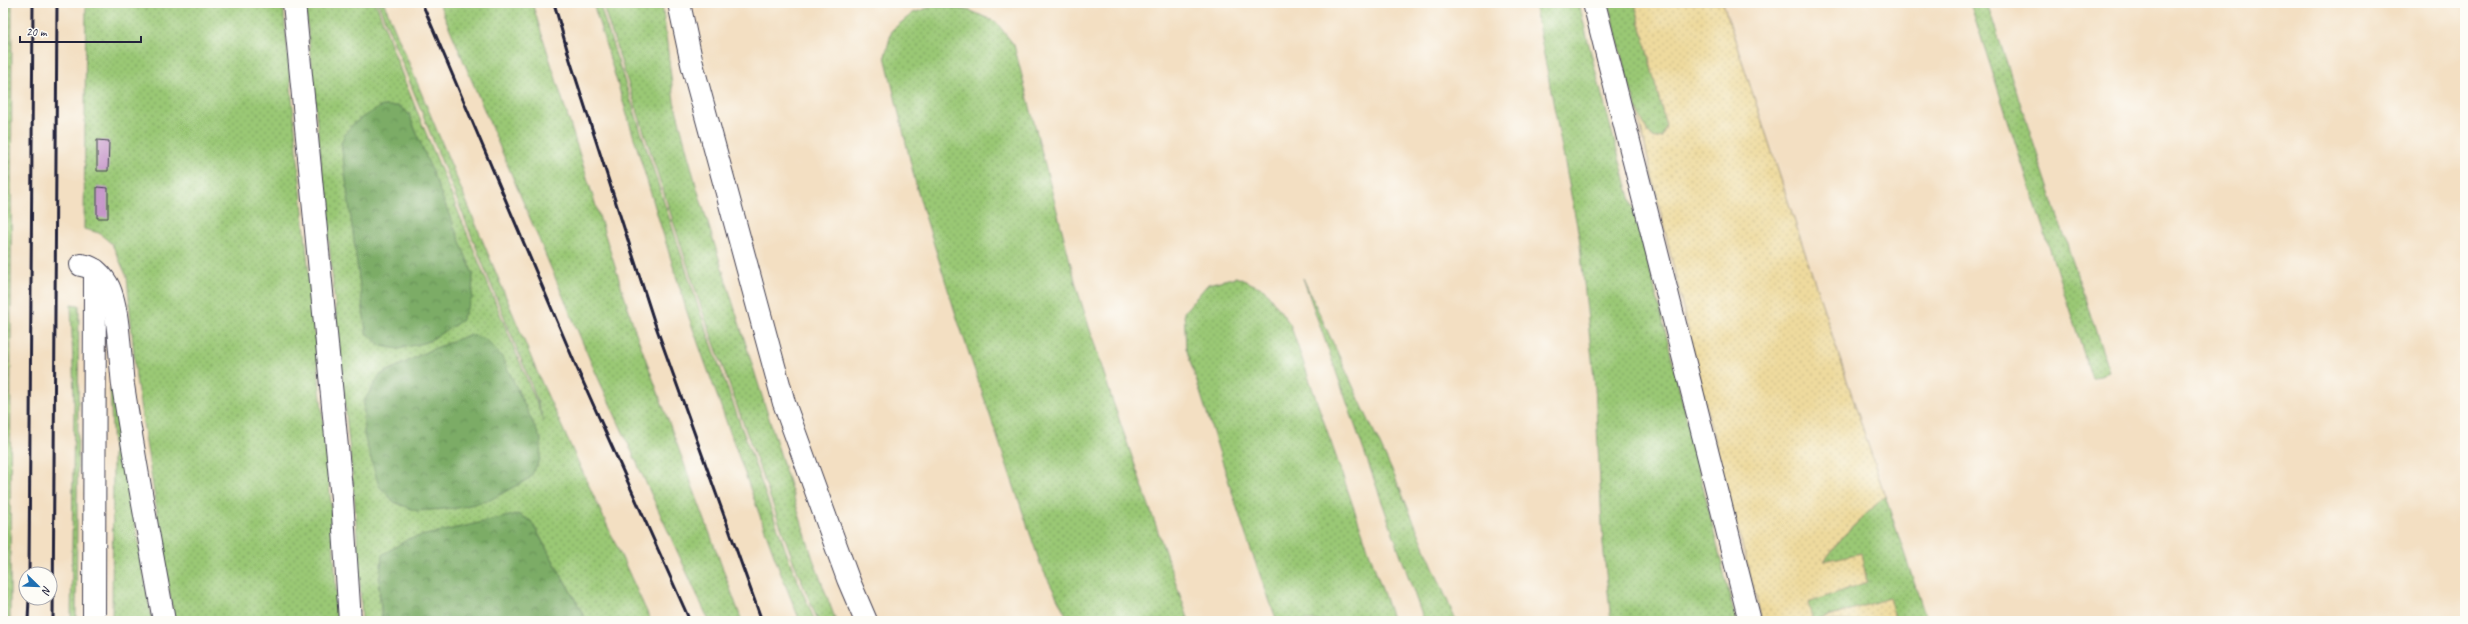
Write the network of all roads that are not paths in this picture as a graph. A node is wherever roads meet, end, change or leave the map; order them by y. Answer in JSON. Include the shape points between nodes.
{"nodes":[{"id":1,"x":294,"y":3,"type":"edge"},
{"id":2,"x":679,"y":3,"type":"edge"},
{"id":3,"x":1594,"y":3,"type":"edge"},
{"id":4,"x":94,"y":621,"type":"edge"},
{"id":5,"x":164,"y":621,"type":"edge"},
{"id":6,"x":350,"y":621,"type":"edge"},
{"id":7,"x":866,"y":621,"type":"edge"},
{"id":8,"x":1750,"y":621,"type":"edge"}],
"edges":[{"from":1,"to":6,"type":"lane","via":[[342,499]]},
{"from":2,"to":7,"type":"lane","via":[[694,72],[784,403],[848,579]]},
{"from":3,"to":8,"type":"lane"},
{"from":4,"to":5,"type":"lane","via":[[88,268],[107,284],[113,306]]}]}
